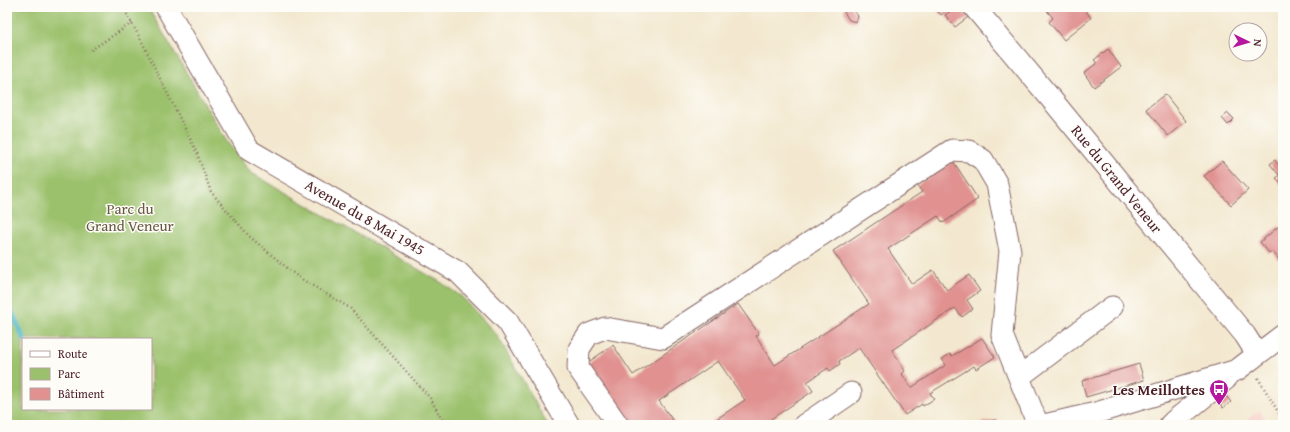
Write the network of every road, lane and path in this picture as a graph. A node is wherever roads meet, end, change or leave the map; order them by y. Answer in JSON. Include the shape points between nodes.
{"nodes":[{"id":1,"x":123,"y":7,"type":"edge"},
{"id":2,"x":166,"y":7,"type":"edge"},
{"id":3,"x":974,"y":7,"type":"edge"},
{"id":4,"x":132,"y":23,"type":"junction"},
{"id":5,"x":91,"y":50,"type":"dead end"},
{"id":6,"x":1112,"y":307,"type":"dead end"},
{"id":7,"x":1283,"y":334,"type":"edge"},
{"id":8,"x":1250,"y":366,"type":"junction"},
{"id":9,"x":1019,"y":377,"type":"junction"},
{"id":10,"x":851,"y":393,"type":"dead end"},
{"id":11,"x":1100,"y":419,"type":"edge"},
{"id":12,"x":1283,"y":420,"type":"edge"},
{"id":13,"x":445,"y":425,"type":"edge"},
{"id":14,"x":569,"y":425,"type":"edge"},
{"id":15,"x":618,"y":425,"type":"edge"},
{"id":16,"x":804,"y":425,"type":"edge"},
{"id":17,"x":1038,"y":425,"type":"edge"},
{"id":18,"x":1044,"y":425,"type":"edge"},
{"id":19,"x":1170,"y":425,"type":"edge"}],
"edges":[{"from":1,"to":4,"type":"path"},
{"from":2,"to":14,"type":"street","name":"Avenue du 8 Mai 1945","via":[[249,150],[458,272],[508,322]]},
{"from":3,"to":8,"type":"street","name":"Rue du Grand Veneur","via":[[1240,329]]},
{"from":4,"to":5,"type":"path"},
{"from":4,"to":13,"type":"path","via":[[197,153],[211,192],[249,236],[298,277],[350,308],[430,398]]},
{"from":6,"to":9,"type":"street"},
{"from":7,"to":8,"type":"street"},
{"from":8,"to":11,"type":"street"},
{"from":8,"to":12,"type":"path"},
{"from":8,"to":19,"type":"street","via":[[1206,394]]},
{"from":9,"to":15,"type":"street","via":[[1002,335],[1010,251],[998,184],[983,160],[968,151],[952,150],[663,338],[605,328],[589,334],[579,349],[578,368]]},
{"from":9,"to":17,"type":"street"},
{"from":10,"to":16,"type":"street"},
{"from":11,"to":18,"type":"street"}]}
